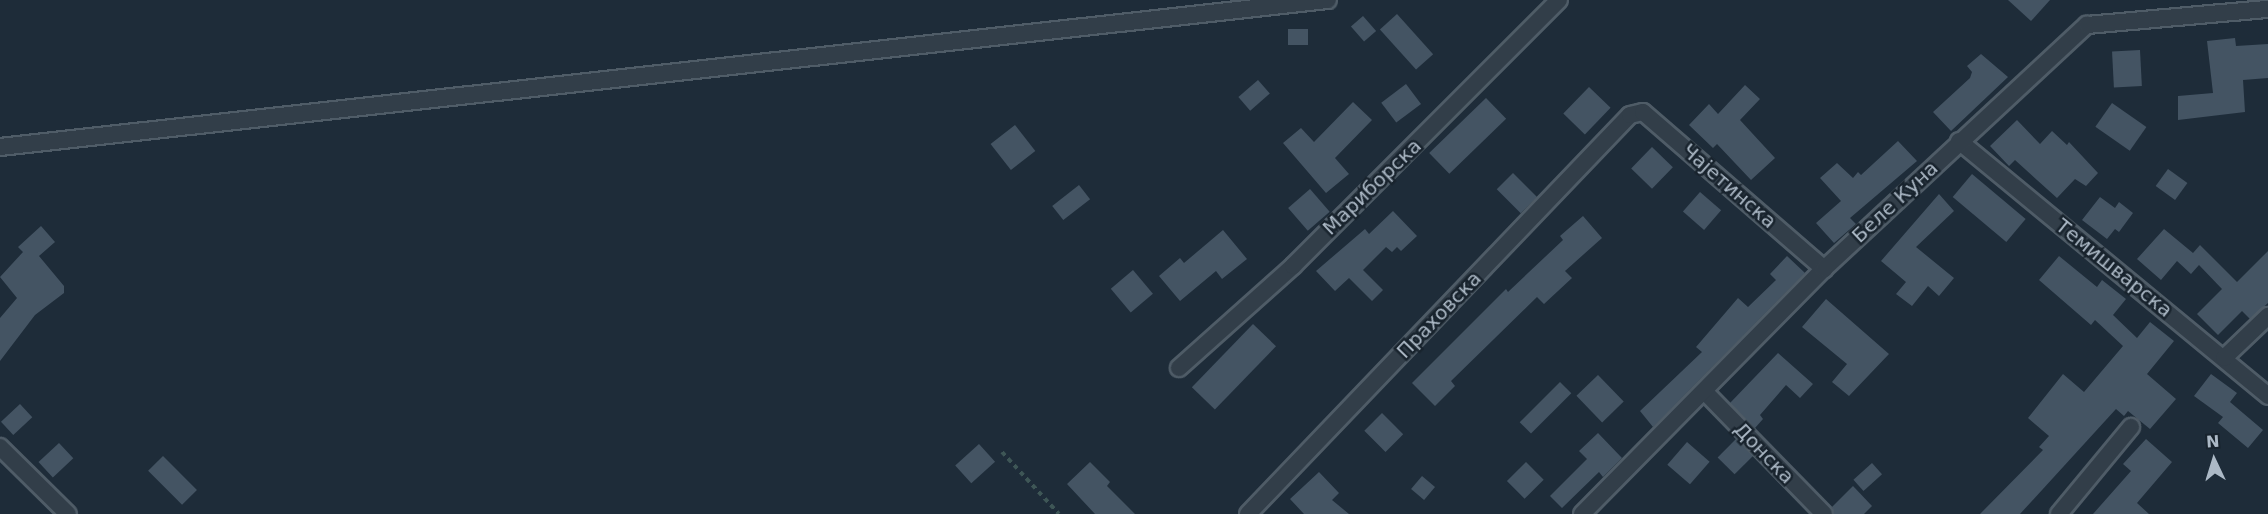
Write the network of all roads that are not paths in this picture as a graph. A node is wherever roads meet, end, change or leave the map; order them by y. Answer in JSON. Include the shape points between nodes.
{"nodes":[{"id":1,"x":1328,"y":0,"type":"edge"},
{"id":2,"x":1559,"y":0,"type":"edge"},
{"id":3,"x":2268,"y":9,"type":"edge"},
{"id":4,"x":1630,"y":115,"type":"joint"},
{"id":5,"x":1959,"y":141,"type":"junction"},
{"id":6,"x":0,"y":147,"type":"edge"},
{"id":7,"x":1824,"y":269,"type":"junction"},
{"id":8,"x":2268,"y":316,"type":"edge"},
{"id":9,"x":2224,"y":358,"type":"junction"},
{"id":10,"x":1179,"y":368,"type":"dead end"},
{"id":11,"x":1705,"y":392,"type":"junction"},
{"id":12,"x":2268,"y":396,"type":"edge"},
{"id":13,"x":2132,"y":428,"type":"dead end"},
{"id":14,"x":0,"y":447,"type":"edge"},
{"id":15,"x":68,"y":514,"type":"edge"},
{"id":16,"x":1248,"y":514,"type":"edge"},
{"id":17,"x":1582,"y":514,"type":"edge"},
{"id":18,"x":1824,"y":514,"type":"edge"},
{"id":19,"x":2059,"y":514,"type":"edge"}],
"edges":[{"from":1,"to":6,"type":"street"},
{"from":2,"to":10,"type":"street","name":"Мариборска","via":[[1293,266]]},
{"from":3,"to":5,"type":"street","name":"Беле Куна","via":[[2087,25]]},
{"from":4,"to":7,"type":"street","name":"Чајетинска","via":[[1643,112]]},
{"from":4,"to":16,"type":"street","name":"Праховска"},
{"from":5,"to":7,"type":"street","name":"Беле Куна"},
{"from":5,"to":9,"type":"street","name":"Темишварска"},
{"from":7,"to":11,"type":"street","name":"Беле Куна"},
{"from":8,"to":9,"type":"street"},
{"from":9,"to":12,"type":"street","name":"Темишварска"},
{"from":11,"to":17,"type":"street","name":"Беле Куна"},
{"from":11,"to":18,"type":"street","name":"Донска"},
{"from":13,"to":19,"type":"street"},
{"from":14,"to":15,"type":"street"}]}
